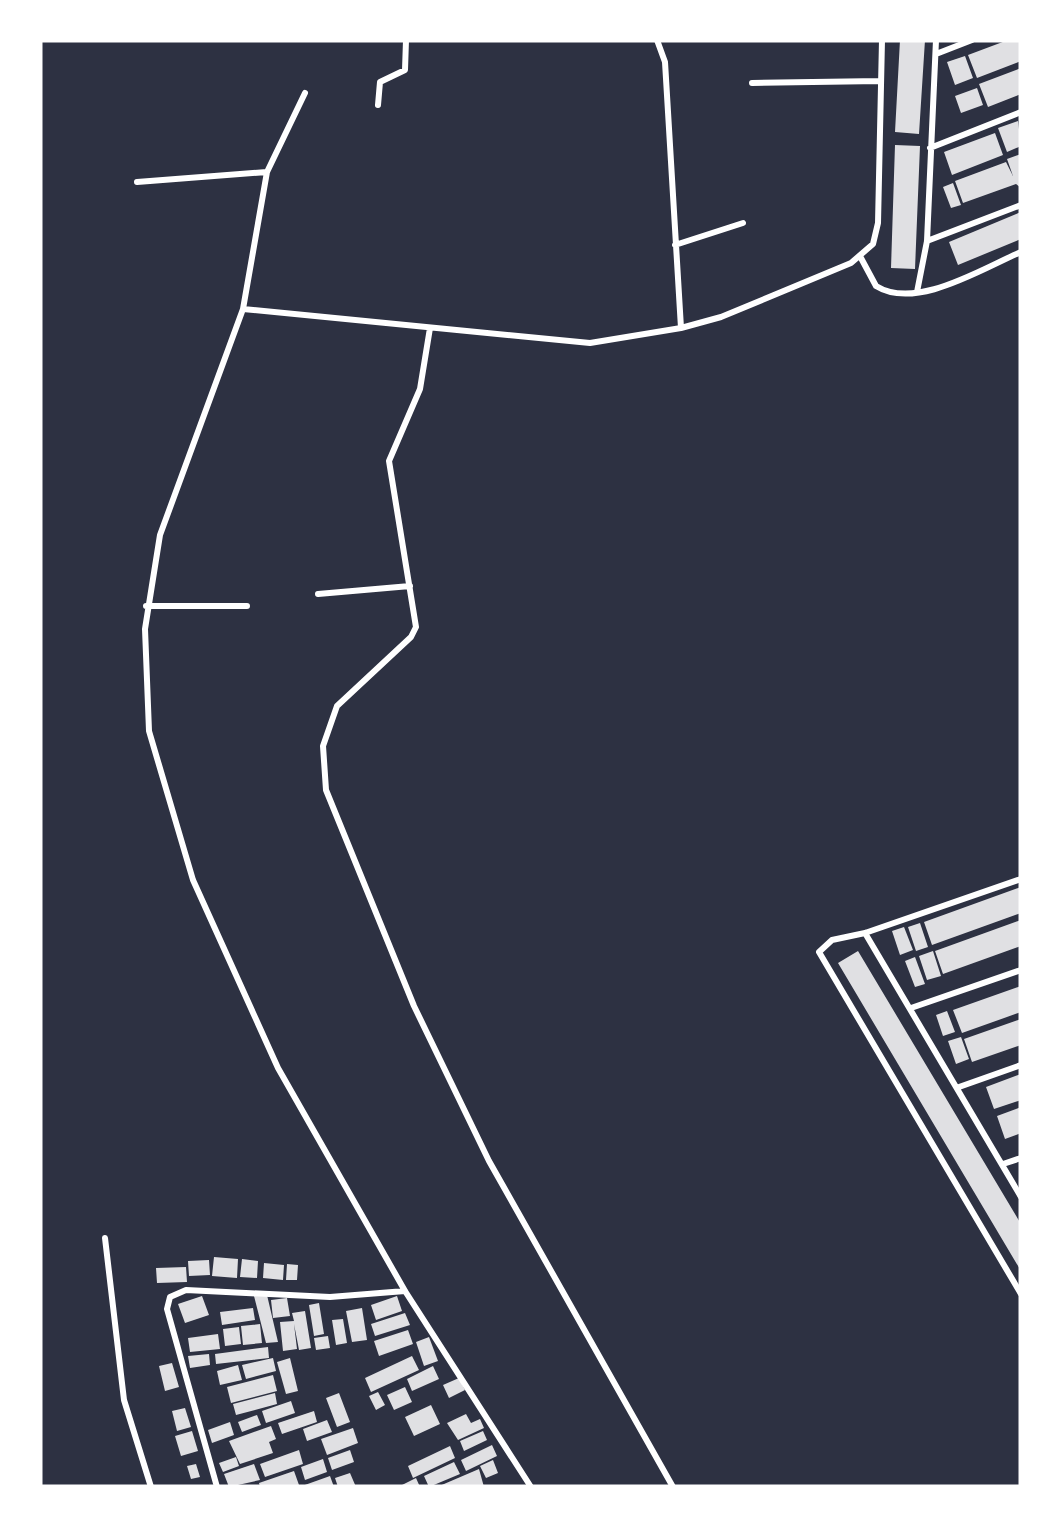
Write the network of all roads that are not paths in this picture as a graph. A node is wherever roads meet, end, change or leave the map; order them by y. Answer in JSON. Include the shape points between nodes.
{"nodes":[{"id":1,"x":406,"y":40,"type":"edge"},
{"id":2,"x":657,"y":40,"type":"edge"},
{"id":3,"x":882,"y":40,"type":"edge"},
{"id":4,"x":936,"y":40,"type":"edge"},
{"id":5,"x":972,"y":40,"type":"edge"},
{"id":6,"x":936,"y":54,"type":"junction"},
{"id":7,"x":880,"y":81,"type":"junction"},
{"id":8,"x":752,"y":84,"type":"dead end"},
{"id":9,"x":305,"y":93,"type":"dead end"},
{"id":10,"x":378,"y":106,"type":"dead end"},
{"id":11,"x":1021,"y":112,"type":"edge"},
{"id":12,"x":930,"y":148,"type":"junction"},
{"id":13,"x":268,"y":172,"type":"junction"},
{"id":14,"x":138,"y":182,"type":"dead end"},
{"id":15,"x":1021,"y":205,"type":"edge"},
{"id":16,"x":743,"y":224,"type":"dead end"},
{"id":17,"x":928,"y":240,"type":"junction"},
{"id":18,"x":674,"y":244,"type":"junction"},
{"id":19,"x":1021,"y":252,"type":"edge"},
{"id":20,"x":861,"y":258,"type":"junction"},
{"id":21,"x":917,"y":292,"type":"junction"},
{"id":22,"x":243,"y":309,"type":"junction"},
{"id":23,"x":430,"y":328,"type":"junction"},
{"id":24,"x":680,"y":328,"type":"junction"},
{"id":25,"x":410,"y":586,"type":"junction"},
{"id":26,"x":318,"y":594,"type":"dead end"},
{"id":27,"x":146,"y":606,"type":"junction"},
{"id":28,"x":248,"y":606,"type":"dead end"},
{"id":29,"x":1021,"y":878,"type":"edge"},
{"id":30,"x":866,"y":933,"type":"junction"},
{"id":31,"x":1021,"y":970,"type":"edge"},
{"id":32,"x":911,"y":1008,"type":"junction"},
{"id":33,"x":1021,"y":1065,"type":"edge"},
{"id":34,"x":959,"y":1087,"type":"junction"},
{"id":35,"x":1021,"y":1158,"type":"edge"},
{"id":36,"x":1003,"y":1164,"type":"junction"},
{"id":37,"x":1021,"y":1197,"type":"edge"},
{"id":38,"x":105,"y":1238,"type":"dead end"},
{"id":39,"x":405,"y":1291,"type":"junction"},
{"id":40,"x":1021,"y":1294,"type":"edge"},
{"id":41,"x":151,"y":1487,"type":"edge"},
{"id":42,"x":217,"y":1487,"type":"edge"},
{"id":43,"x":530,"y":1487,"type":"edge"},
{"id":44,"x":673,"y":1487,"type":"edge"}],
"edges":[{"from":1,"to":10,"type":"street","via":[[405,70],[380,82]]},
{"from":2,"to":18,"type":"street","via":[[666,62]]},
{"from":3,"to":7,"type":"street"},
{"from":4,"to":6,"type":"street"},
{"from":5,"to":6,"type":"street"},
{"from":6,"to":12,"type":"street"},
{"from":7,"to":8,"type":"street"},
{"from":7,"to":20,"type":"street","via":[[878,222]]},
{"from":9,"to":13,"type":"street"},
{"from":11,"to":12,"type":"street"},
{"from":12,"to":17,"type":"street"},
{"from":13,"to":14,"type":"street"},
{"from":13,"to":22,"type":"street"},
{"from":15,"to":17,"type":"street"},
{"from":16,"to":18,"type":"street"},
{"from":17,"to":21,"type":"street"},
{"from":18,"to":24,"type":"street"},
{"from":19,"to":21,"type":"street"},
{"from":20,"to":21,"type":"street","via":[[882,290]]},
{"from":20,"to":24,"type":"street","via":[[722,318]]},
{"from":22,"to":23,"type":"street"},
{"from":22,"to":27,"type":"street","via":[[164,519]]},
{"from":23,"to":24,"type":"street","via":[[590,344]]},
{"from":23,"to":25,"type":"street","via":[[420,388],[390,461]]},
{"from":25,"to":26,"type":"street"},
{"from":25,"to":44,"type":"street","via":[[414,633],[338,706],[323,746],[326,790],[414,1006],[482,1147]]},
{"from":27,"to":28,"type":"street"},
{"from":27,"to":39,"type":"street","via":[[149,732],[193,880],[278,1068]]},
{"from":29,"to":30,"type":"street"},
{"from":30,"to":32,"type":"street"},
{"from":30,"to":40,"type":"street","via":[[826,943],[820,956]]},
{"from":31,"to":32,"type":"street"},
{"from":32,"to":34,"type":"street"},
{"from":33,"to":34,"type":"street"},
{"from":34,"to":36,"type":"street"},
{"from":35,"to":36,"type":"street"},
{"from":36,"to":37,"type":"street"},
{"from":38,"to":41,"type":"street","via":[[124,1400]]},
{"from":39,"to":42,"type":"street","via":[[330,1297],[186,1290],[170,1297],[167,1309]]},
{"from":39,"to":43,"type":"street"}]}
